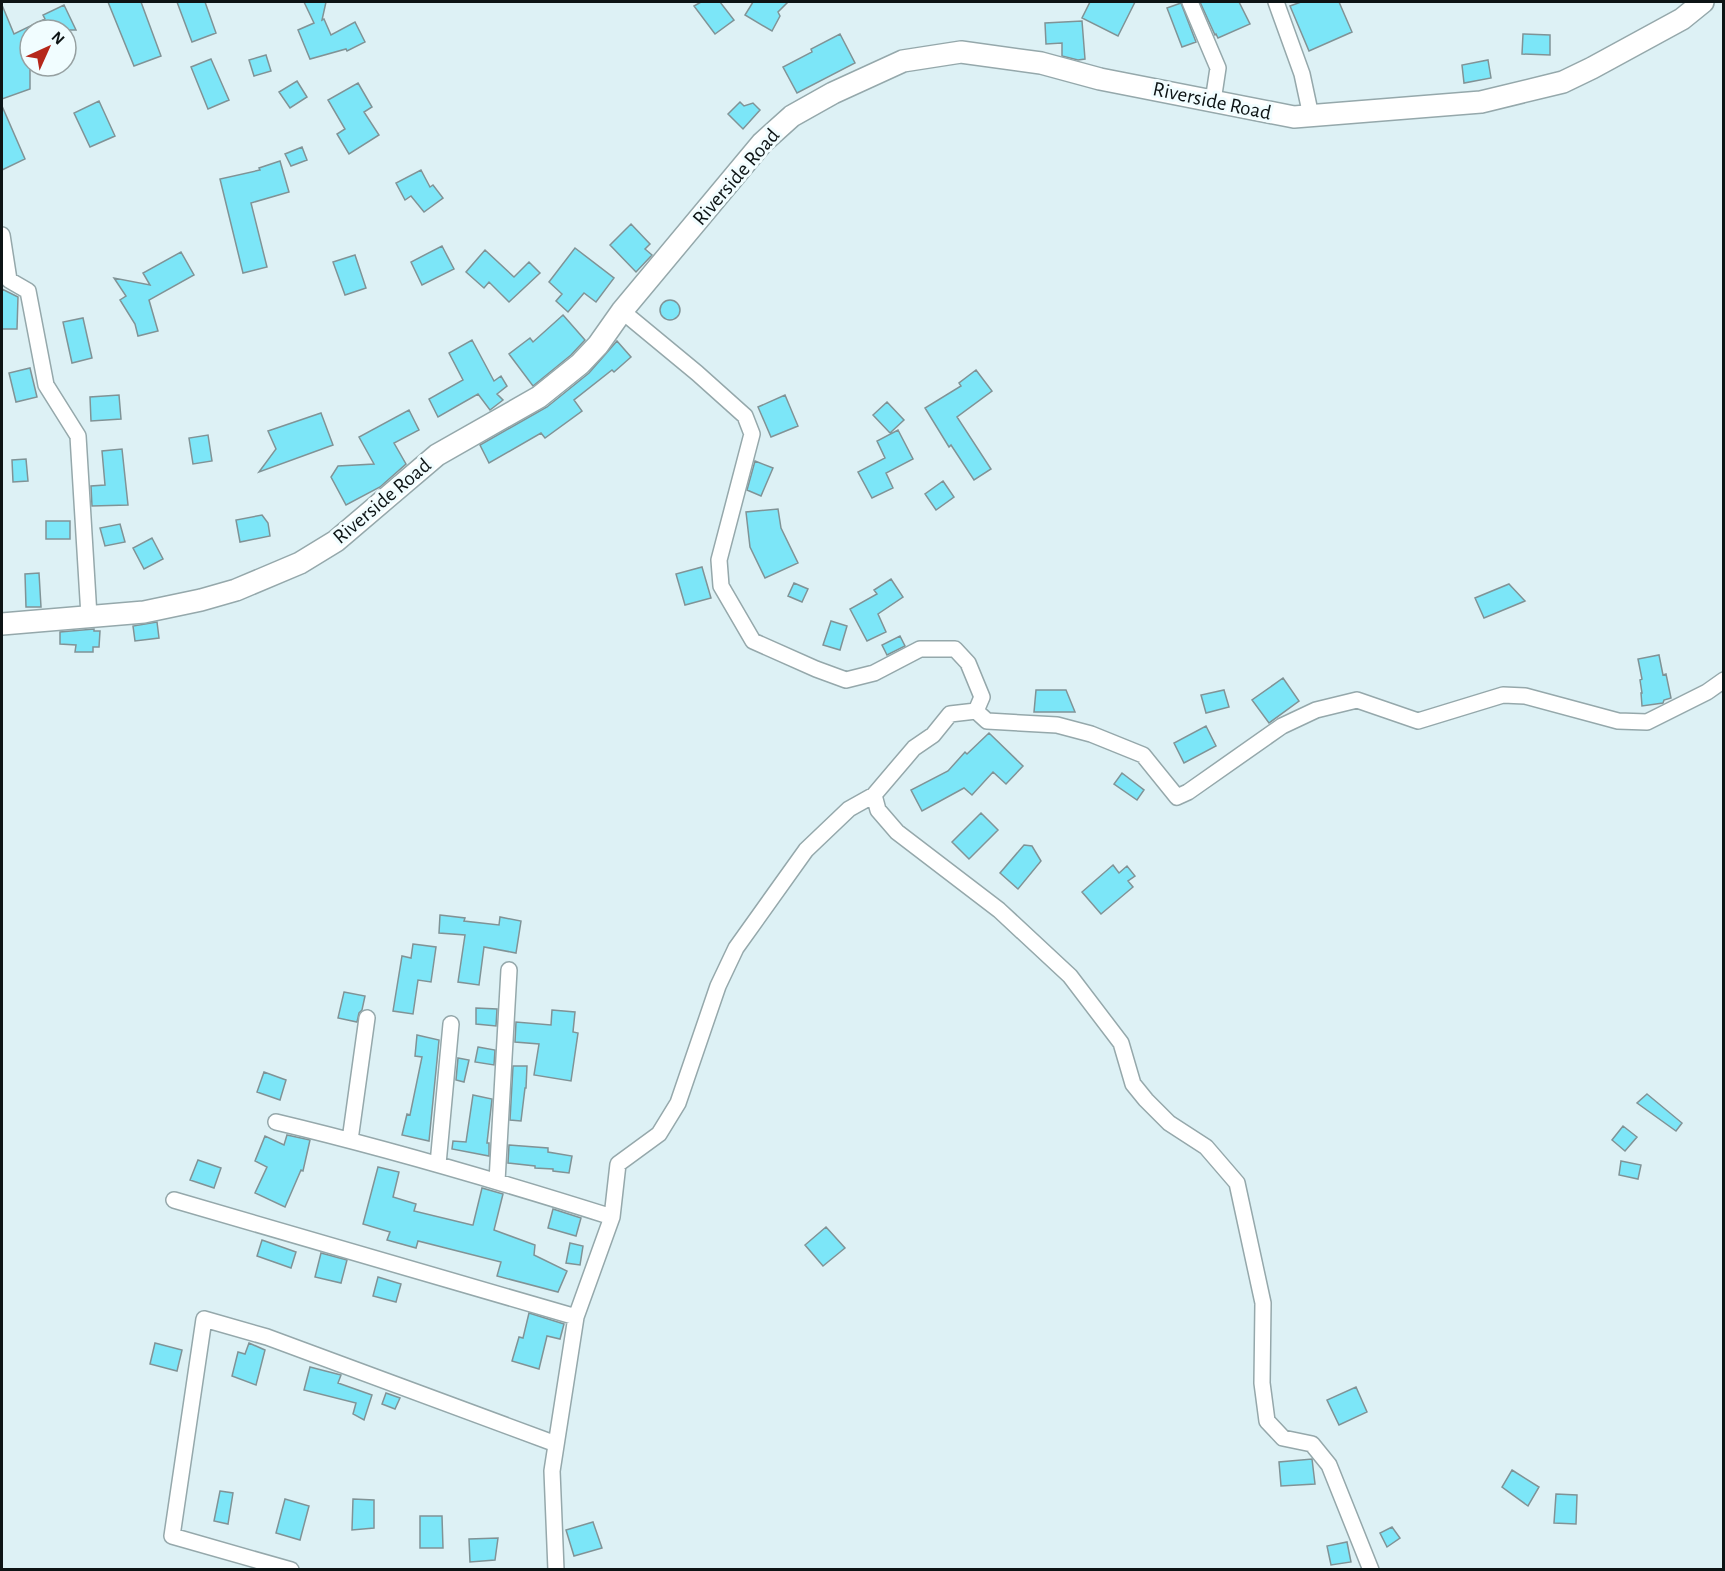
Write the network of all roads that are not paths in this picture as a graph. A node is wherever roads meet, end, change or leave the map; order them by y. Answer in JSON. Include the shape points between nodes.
{"nodes":[{"id":1,"x":1190,"y":2,"type":"edge"},
{"id":2,"x":1276,"y":2,"type":"edge"},
{"id":3,"x":1703,"y":2,"type":"edge"},
{"id":4,"x":1213,"y":101,"type":"junction"},
{"id":5,"x":1311,"y":116,"type":"junction"},
{"id":6,"x":2,"y":236,"type":"edge"},
{"id":7,"x":622,"y":311,"type":"junction"},
{"id":8,"x":89,"y":616,"type":"junction"},
{"id":9,"x":2,"y":624,"type":"edge"},
{"id":10,"x":1724,"y":680,"type":"edge"},
{"id":11,"x":976,"y":711,"type":"junction"},
{"id":12,"x":874,"y":795,"type":"junction"},
{"id":13,"x":509,"y":970,"type":"dead end"},
{"id":14,"x":367,"y":1018,"type":"dead end"},
{"id":15,"x":451,"y":1024,"type":"dead end"},
{"id":16,"x":276,"y":1122,"type":"dead end"},
{"id":17,"x":350,"y":1140,"type":"junction"},
{"id":18,"x":438,"y":1164,"type":"junction"},
{"id":19,"x":497,"y":1181,"type":"junction"},
{"id":20,"x":174,"y":1200,"type":"dead end"},
{"id":21,"x":612,"y":1217,"type":"junction"},
{"id":22,"x":576,"y":1317,"type":"junction"},
{"id":23,"x":556,"y":1444,"type":"junction"},
{"id":24,"x":291,"y":1569,"type":"edge"},
{"id":25,"x":545,"y":1569,"type":"edge"},
{"id":26,"x":556,"y":1569,"type":"edge"},
{"id":27,"x":1371,"y":1569,"type":"edge"}],
"edges":[{"from":1,"to":4,"type":"street","via":[[1218,68]]},
{"from":2,"to":5,"type":"street","via":[[1302,74]]},
{"from":3,"to":5,"type":"street","name":"Riverside Road","via":[[1682,19],[1563,81],[1481,102]]},
{"from":4,"to":5,"type":"street","name":"Riverside Road","via":[[1294,117]]},
{"from":4,"to":7,"type":"street","name":"Riverside Road","via":[[1041,63],[961,52],[903,61],[833,93],[777,129]]},
{"from":6,"to":8,"type":"street","via":[[9,280],[28,291],[46,385],[78,436]]},
{"from":7,"to":8,"type":"street","name":"Riverside Road","via":[[580,364],[539,397],[437,455],[336,541],[300,563],[201,600],[144,612]]},
{"from":7,"to":11,"type":"street","via":[[745,416],[752,434],[719,560],[721,586],[753,641],[846,680],[874,673],[920,649],[955,649],[968,663],[982,697]]},
{"from":8,"to":9,"type":"street","name":"Riverside Road"},
{"from":10,"to":11,"type":"street","via":[[1647,722],[1618,721],[1525,696],[1503,695],[1418,721],[1357,700],[1316,710],[1282,726],[1177,797],[1143,755],[1057,725],[987,721]]},
{"from":11,"to":12,"type":"street","via":[[950,714]]},
{"from":12,"to":21,"type":"street","via":[[849,809],[806,850],[736,948],[717,986],[678,1103],[659,1134],[618,1164]]},
{"from":12,"to":27,"type":"street","via":[[878,810],[897,832],[999,910],[1071,976],[1120,1043],[1133,1084],[1169,1123],[1206,1147],[1237,1184],[1263,1303],[1262,1383],[1267,1421],[1283,1438],[1312,1444],[1329,1465]]},
{"from":13,"to":19,"type":"street"},
{"from":14,"to":17,"type":"street"},
{"from":15,"to":18,"type":"street"},
{"from":16,"to":17,"type":"street"},
{"from":17,"to":18,"type":"street"},
{"from":18,"to":19,"type":"street"},
{"from":19,"to":21,"type":"street"},
{"from":20,"to":22,"type":"street"},
{"from":21,"to":22,"type":"street"},
{"from":22,"to":23,"type":"street"},
{"from":23,"to":24,"type":"street","via":[[267,1337],[204,1319],[172,1536]]},
{"from":23,"to":26,"type":"street","via":[[552,1471]]},
{"from":25,"to":26,"type":"street"}]}
